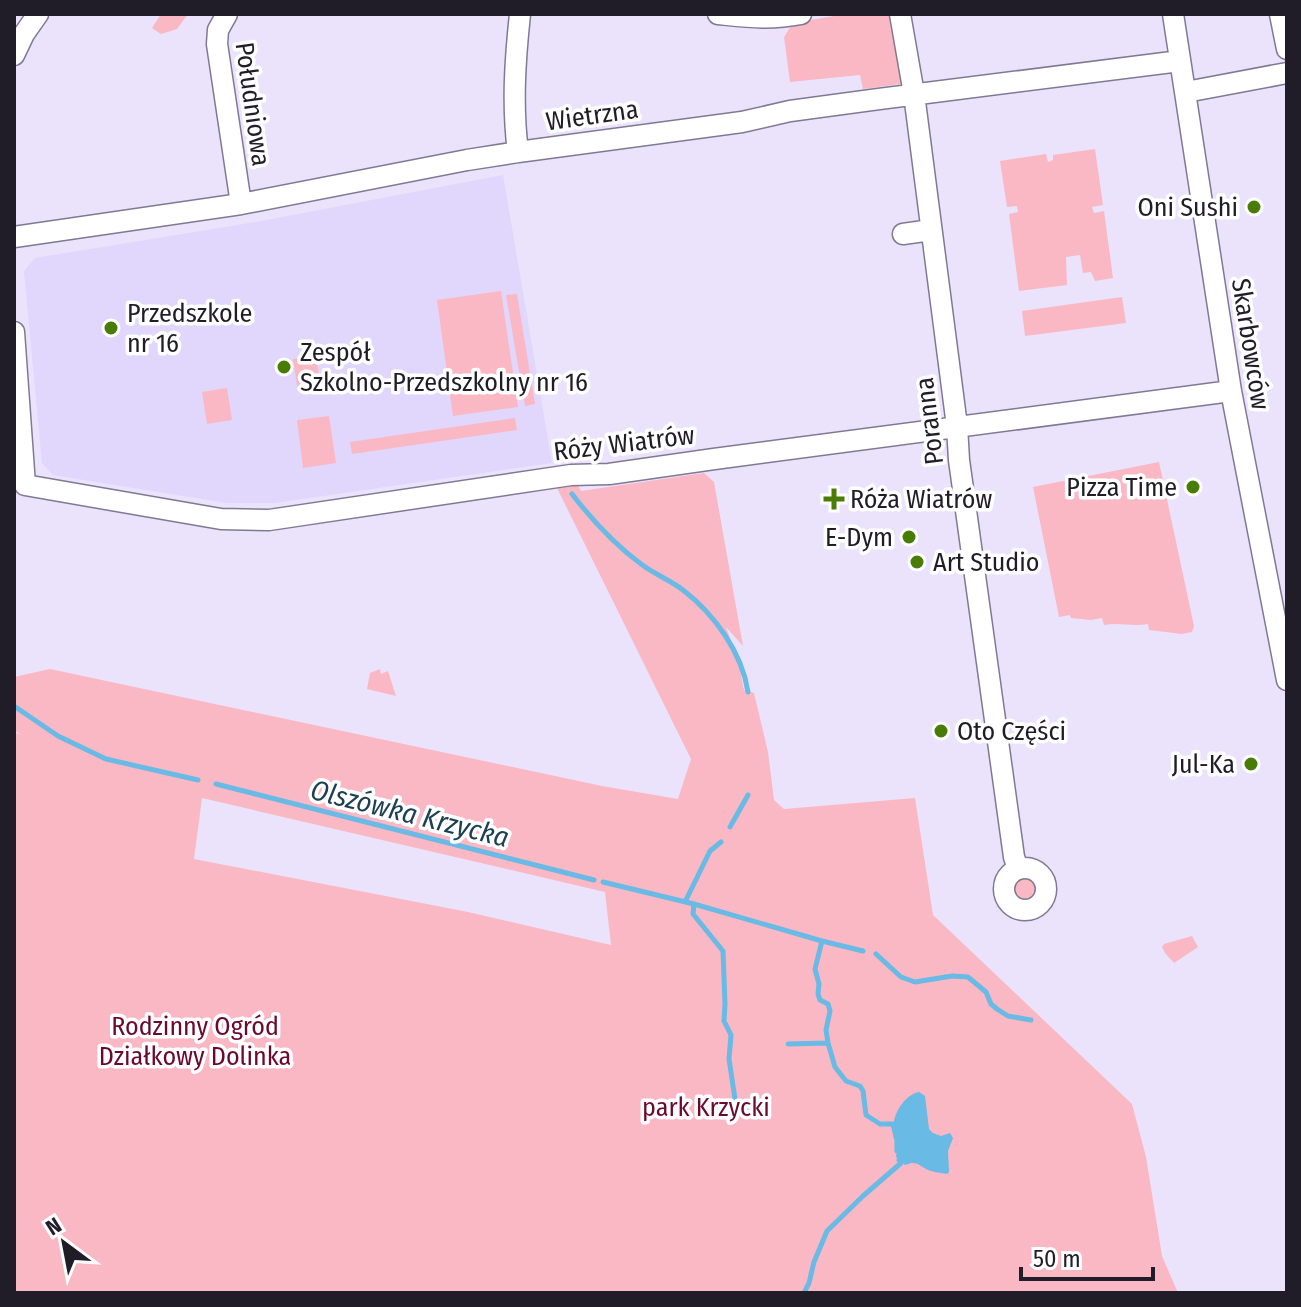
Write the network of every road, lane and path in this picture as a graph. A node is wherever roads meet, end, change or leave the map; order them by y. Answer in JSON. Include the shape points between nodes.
{"nodes":[{"id":1,"x":38,"y":14,"type":"edge"},
{"id":2,"x":227,"y":14,"type":"edge"},
{"id":3,"x":520,"y":14,"type":"edge"},
{"id":4,"x":718,"y":14,"type":"edge"},
{"id":5,"x":801,"y":14,"type":"edge"},
{"id":6,"x":900,"y":14,"type":"edge"},
{"id":7,"x":1173,"y":14,"type":"edge"},
{"id":8,"x":1280,"y":14,"type":"edge"},
{"id":9,"x":1287,"y":49,"type":"edge"},
{"id":10,"x":14,"y":55,"type":"edge"},
{"id":11,"x":1180,"y":61,"type":"junction"},
{"id":12,"x":1287,"y":73,"type":"edge"},
{"id":13,"x":1186,"y":92,"type":"junction"},
{"id":14,"x":914,"y":94,"type":"junction"},
{"id":15,"x":518,"y":152,"type":"junction"},
{"id":16,"x":241,"y":204,"type":"junction"},
{"id":17,"x":931,"y":230,"type":"junction"},
{"id":18,"x":903,"y":234,"type":"dead end"},
{"id":19,"x":14,"y":237,"type":"edge"},
{"id":20,"x":14,"y":332,"type":"edge"},
{"id":21,"x":1231,"y":391,"type":"junction"},
{"id":22,"x":957,"y":426,"type":"junction"},
{"id":23,"x":1287,"y":680,"type":"edge"},
{"id":24,"x":1018,"y":869,"type":"dead end"}],
"edges":[{"from":1,"to":10,"type":"street"},
{"from":2,"to":16,"type":"street","name":"Południowa","via":[[217,44]]},
{"from":3,"to":15,"type":"street","via":[[513,104]]},
{"from":4,"to":5,"type":"street","via":[[759,19]]},
{"from":6,"to":14,"type":"street","name":"Poranna"},
{"from":7,"to":11,"type":"street","name":"Skarbowców"},
{"from":8,"to":9,"type":"street"},
{"from":11,"to":13,"type":"street","name":"Skarbowców"},
{"from":11,"to":14,"type":"street","name":"Wietrzna"},
{"from":12,"to":13,"type":"street"},
{"from":13,"to":21,"type":"street","name":"Skarbowców"},
{"from":14,"to":15,"type":"street","name":"Wietrzna"},
{"from":14,"to":17,"type":"street","name":"Poranna"},
{"from":15,"to":16,"type":"street","name":"Wietrzna"},
{"from":16,"to":19,"type":"street","name":"Wietrzna"},
{"from":17,"to":18,"type":"street"},
{"from":17,"to":22,"type":"street","name":"Poranna"},
{"from":20,"to":22,"type":"street","name":"Róży Wiatrów","via":[[25,485],[221,519],[269,520]]},
{"from":21,"to":22,"type":"street","name":"Róży Wiatrów"},
{"from":21,"to":23,"type":"street","name":"Skarbowców"},
{"from":22,"to":24,"type":"street","name":"Poranna"}]}
